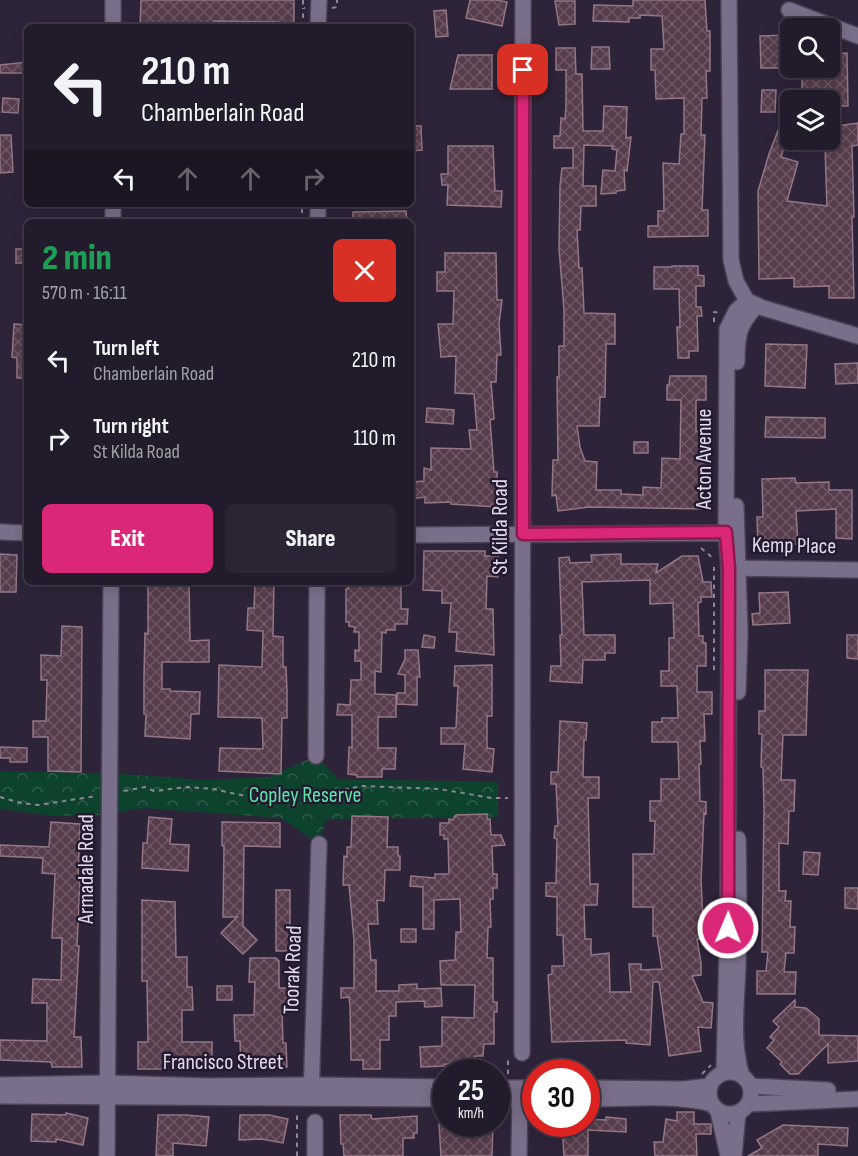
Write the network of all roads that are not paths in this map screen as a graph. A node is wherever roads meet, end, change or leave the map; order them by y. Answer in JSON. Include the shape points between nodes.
{"nodes":[{"id":1,"x":113,"y":0,"type":"edge"},
{"id":2,"x":319,"y":0,"type":"edge"},
{"id":3,"x":523,"y":0,"type":"edge"},
{"id":4,"x":729,"y":0,"type":"edge"},
{"id":5,"x":789,"y":10,"type":"dead end"},
{"id":6,"x":113,"y":24,"type":"edge"},
{"id":7,"x":318,"y":24,"type":"edge"},
{"id":8,"x":858,"y":36,"type":"edge"},
{"id":9,"x":752,"y":303,"type":"junction"},
{"id":10,"x":858,"y":336,"type":"edge"},
{"id":11,"x":0,"y":531,"type":"edge"},
{"id":12,"x":726,"y":532,"type":"junction"},
{"id":13,"x":24,"y":533,"type":"edge"},
{"id":14,"x":523,"y":534,"type":"junction"},
{"id":15,"x":414,"y":535,"type":"edge"},
{"id":16,"x":734,"y":568,"type":"junction"},
{"id":17,"x":858,"y":570,"type":"edge"},
{"id":18,"x":111,"y":585,"type":"edge"},
{"id":19,"x":317,"y":585,"type":"edge"},
{"id":20,"x":316,"y":756,"type":"dead end"},
{"id":21,"x":319,"y":844,"type":"dead end"},
{"id":22,"x":522,"y":1053,"type":"dead end"},
{"id":23,"x":724,"y":1073,"type":"junction"},
{"id":24,"x":746,"y":1081,"type":"junction"},
{"id":25,"x":0,"y":1085,"type":"edge"},
{"id":26,"x":710,"y":1086,"type":"junction"},
{"id":27,"x":432,"y":1088,"type":"edge"},
{"id":28,"x":600,"y":1088,"type":"edge"},
{"id":29,"x":858,"y":1089,"type":"edge"},
{"id":30,"x":107,"y":1090,"type":"junction"},
{"id":31,"x":312,"y":1092,"type":"junction"},
{"id":32,"x":0,"y":1096,"type":"edge"},
{"id":33,"x":432,"y":1098,"type":"edge"},
{"id":34,"x":600,"y":1099,"type":"edge"},
{"id":35,"x":858,"y":1100,"type":"edge"},
{"id":36,"x":715,"y":1107,"type":"junction"},
{"id":37,"x":744,"y":1108,"type":"junction"},
{"id":38,"x":315,"y":1122,"type":"dead end"},
{"id":39,"x":522,"y":1135,"type":"edge"},
{"id":40,"x":107,"y":1156,"type":"edge"},
{"id":41,"x":315,"y":1156,"type":"edge"},
{"id":42,"x":519,"y":1156,"type":"edge"},
{"id":43,"x":728,"y":1156,"type":"edge"},
{"id":44,"x":734,"y":1156,"type":"edge"}],
"edges":[{"from":1,"to":6,"type":"street"},
{"from":2,"to":7,"type":"street"},
{"from":3,"to":14,"type":"street","name":"St Kilda Road"},
{"from":4,"to":9,"type":"street","via":[[731,260],[736,281]]},
{"from":5,"to":8,"type":"street"},
{"from":9,"to":10,"type":"street"},
{"from":9,"to":12,"type":"street","name":"Acton Avenue","via":[[736,310],[727,328]]},
{"from":9,"to":16,"type":"street","name":"Acton Avenue","via":[[739,329],[737,343]]},
{"from":11,"to":13,"type":"street"},
{"from":12,"to":14,"type":"street"},
{"from":12,"to":16,"type":"street","name":"Acton Avenue"},
{"from":14,"to":15,"type":"street"},
{"from":14,"to":22,"type":"street","name":"St Kilda Road"},
{"from":16,"to":17,"type":"street","name":"Kemp Place"},
{"from":16,"to":23,"type":"street","name":"Acton Avenue"},
{"from":16,"to":24,"type":"street","name":"Acton Avenue","via":[[739,944],[736,1038],[737,1060]]},
{"from":18,"to":30,"type":"street","name":"Armadale Road"},
{"from":19,"to":20,"type":"street"},
{"from":21,"to":31,"type":"street","name":"Toorak Road"},
{"from":23,"to":24,"type":"street","via":[[734,1072]]},
{"from":23,"to":26,"type":"street"},
{"from":24,"to":29,"type":"street","via":[[809,1090]]},
{"from":24,"to":37,"type":"street","via":[[751,1095]]},
{"from":25,"to":30,"type":"street","name":"Francisco Street"},
{"from":26,"to":28,"type":"street"},
{"from":26,"to":36,"type":"street","via":[[709,1095]]},
{"from":27,"to":31,"type":"street","name":"Francisco Street"},
{"from":30,"to":31,"type":"street","name":"Francisco Street","via":[[208,1086]]},
{"from":30,"to":31,"type":"street","name":"Francisco Street","via":[[291,1098]]},
{"from":30,"to":32,"type":"street","name":"Francisco Street"},
{"from":30,"to":40,"type":"street","name":"Armadale Road"},
{"from":31,"to":33,"type":"street","name":"Francisco Street"},
{"from":34,"to":36,"type":"street","via":[[699,1101]]},
{"from":35,"to":37,"type":"street"},
{"from":36,"to":37,"type":"street","via":[[728,1114]]},
{"from":36,"to":43,"type":"street"},
{"from":37,"to":44,"type":"street"},
{"from":38,"to":41,"type":"street"},
{"from":39,"to":42,"type":"street"}]}
